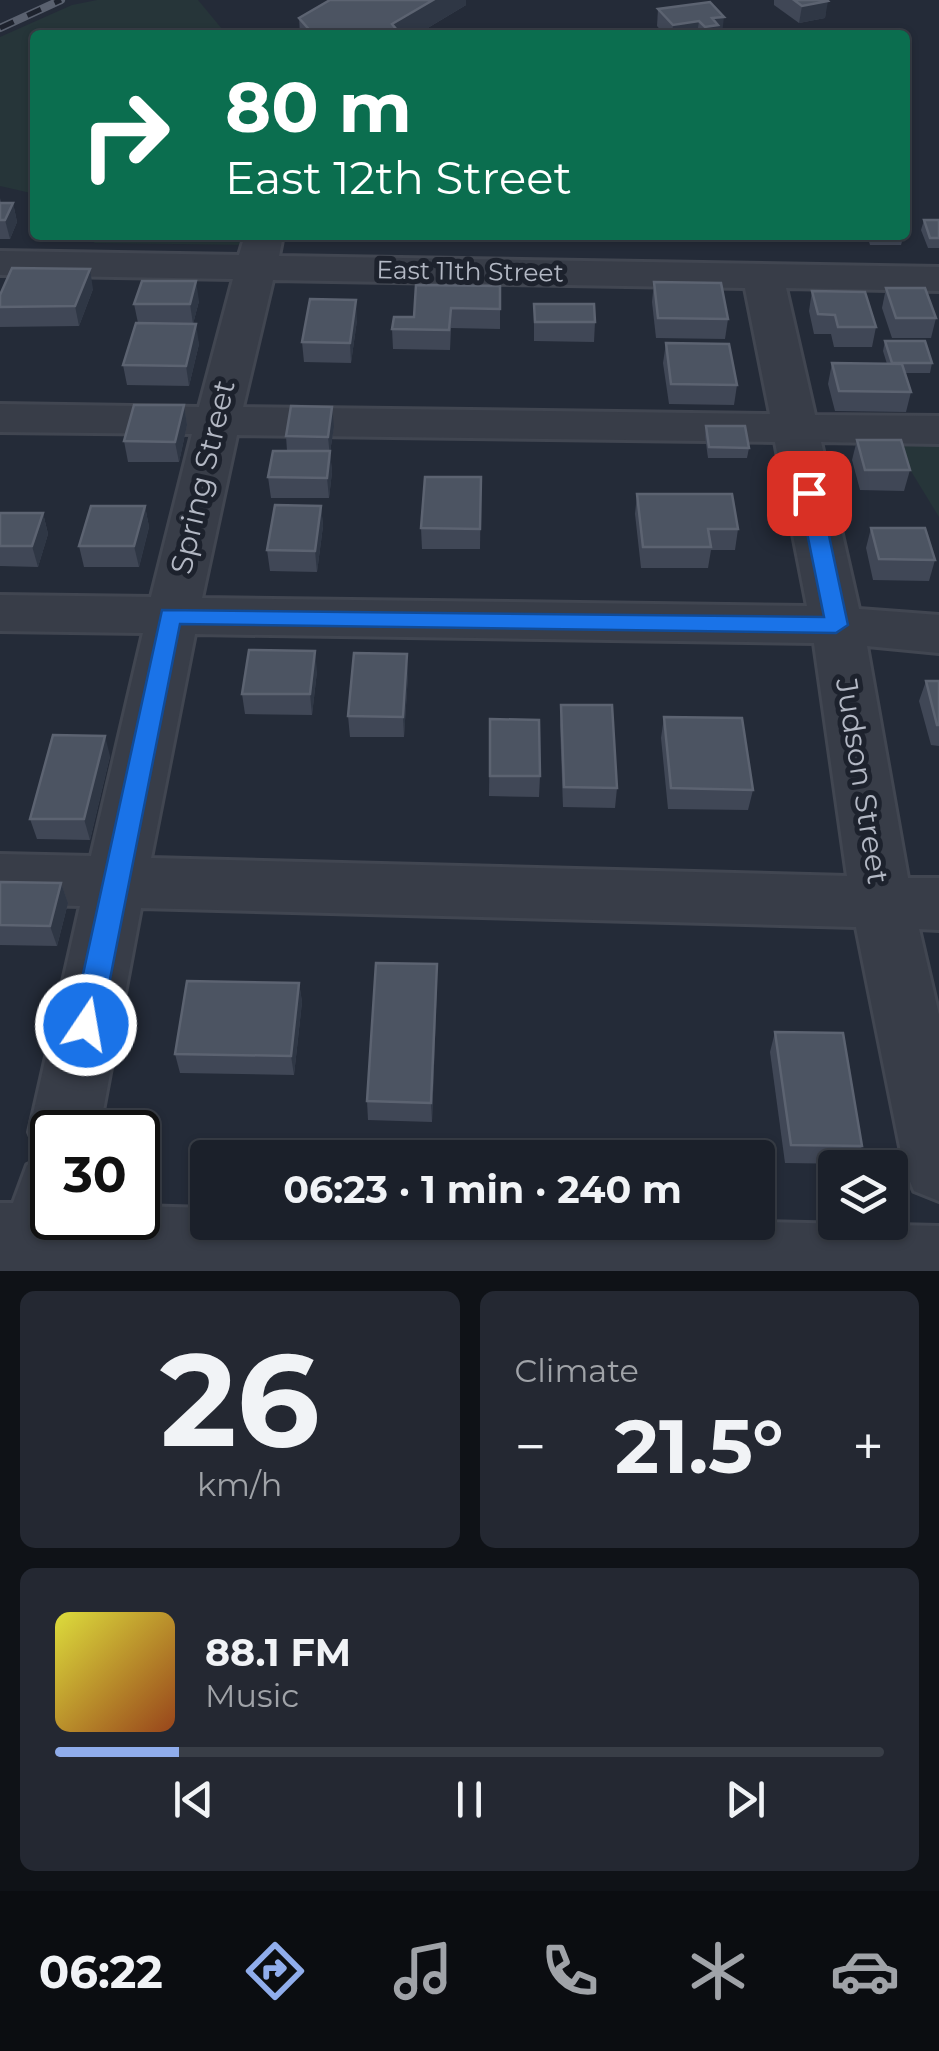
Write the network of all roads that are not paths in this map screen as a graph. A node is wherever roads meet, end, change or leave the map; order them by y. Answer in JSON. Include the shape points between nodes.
{"nodes":[{"id":1,"x":260,"y":251,"type":"edge"},
{"id":2,"x":0,"y":263,"type":"edge"},
{"id":3,"x":763,"y":276,"type":"junction"},
{"id":4,"x":939,"y":279,"type":"edge"},
{"id":5,"x":0,"y":418,"type":"edge"},
{"id":6,"x":214,"y":423,"type":"junction"},
{"id":7,"x":796,"y":427,"type":"junction"},
{"id":8,"x":939,"y":430,"type":"edge"},
{"id":9,"x":0,"y":613,"type":"edge"},
{"id":10,"x":170,"y":616,"type":"junction"},
{"id":11,"x":836,"y":625,"type":"junction"},
{"id":12,"x":939,"y":634,"type":"edge"},
{"id":13,"x":0,"y":879,"type":"edge"},
{"id":14,"x":116,"y":882,"type":"junction"},
{"id":15,"x":910,"y":904,"type":"edge"},
{"id":16,"x":69,"y":1110,"type":"edge"},
{"id":17,"x":939,"y":1168,"type":"edge"},
{"id":18,"x":160,"y":1239,"type":"edge"},
{"id":19,"x":939,"y":1263,"type":"edge"}],
"edges":[{"from":1,"to":2,"type":"street","name":"East 11th Street"},
{"from":1,"to":3,"type":"street","name":"East 11th Street"},
{"from":1,"to":6,"type":"street","name":"Spring Street"},
{"from":3,"to":4,"type":"street","name":"East 11th Street"},
{"from":3,"to":7,"type":"street","name":"Judson Street"},
{"from":5,"to":6,"type":"street"},
{"from":6,"to":7,"type":"street"},
{"from":6,"to":10,"type":"street","name":"Spring Street"},
{"from":7,"to":8,"type":"street"},
{"from":7,"to":11,"type":"street","name":"Judson Street"},
{"from":9,"to":10,"type":"street"},
{"from":10,"to":11,"type":"street"},
{"from":10,"to":14,"type":"street","name":"Spring Street"},
{"from":11,"to":12,"type":"street"},
{"from":11,"to":15,"type":"street","name":"Judson Street"},
{"from":13,"to":14,"type":"street"},
{"from":14,"to":15,"type":"street"},
{"from":14,"to":16,"type":"street","name":"Spring Street"},
{"from":15,"to":17,"type":"street","name":"Judson Street"},
{"from":18,"to":19,"type":"street"}]}
